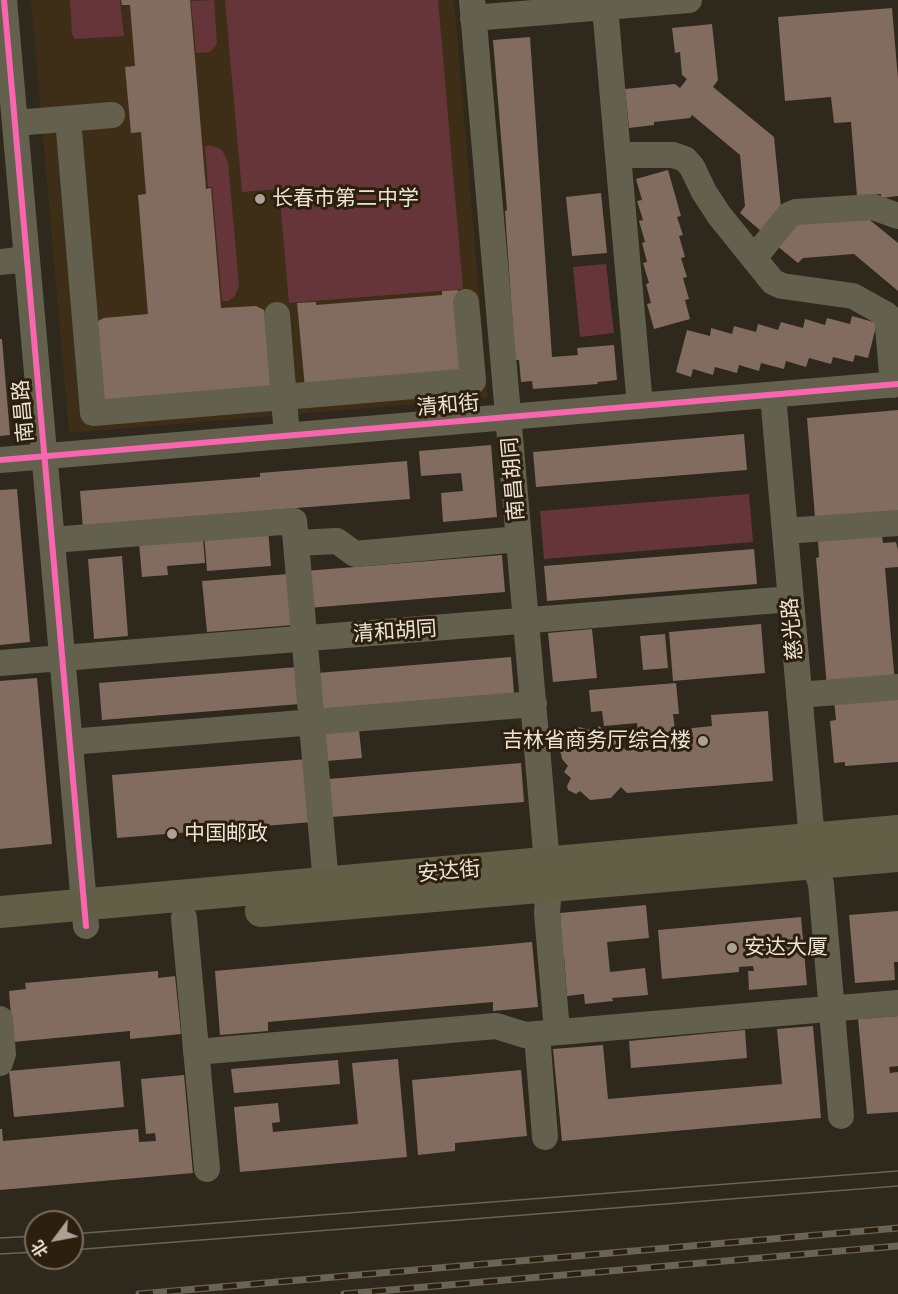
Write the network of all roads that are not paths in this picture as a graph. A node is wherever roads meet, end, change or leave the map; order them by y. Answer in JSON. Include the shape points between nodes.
{"nodes":[{"id":1,"x":4,"y":0,"type":"edge"},
{"id":2,"x":677,"y":0,"type":"edge"},
{"id":3,"x":605,"y":7,"type":"junction"},
{"id":4,"x":472,"y":9,"type":"edge"},
{"id":5,"x":4,"y":56,"type":"edge"},
{"id":6,"x":112,"y":115,"type":"dead end"},
{"id":7,"x":68,"y":119,"type":"junction"},
{"id":8,"x":15,"y":123,"type":"junction"},
{"id":9,"x":618,"y":155,"type":"junction"},
{"id":10,"x":898,"y":216,"type":"edge"},
{"id":11,"x":754,"y":258,"type":"junction"},
{"id":12,"x":27,"y":259,"type":"junction"},
{"id":13,"x":0,"y":262,"type":"edge"},
{"id":14,"x":466,"y":302,"type":"dead end"},
{"id":15,"x":277,"y":315,"type":"dead end"},
{"id":16,"x":895,"y":385,"type":"edge"},
{"id":17,"x":773,"y":395,"type":"junction"},
{"id":18,"x":284,"y":397,"type":"junction"},
{"id":19,"x":640,"y":406,"type":"junction"},
{"id":20,"x":508,"y":417,"type":"junction"},
{"id":21,"x":287,"y":436,"type":"junction"},
{"id":22,"x":44,"y":456,"type":"junction"},
{"id":23,"x":0,"y":460,"type":"edge"},
{"id":24,"x":898,"y":523,"type":"edge"},
{"id":25,"x":785,"y":531,"type":"junction"},
{"id":26,"x":519,"y":539,"type":"junction"},
{"id":27,"x":52,"y":540,"type":"junction"},
{"id":28,"x":296,"y":543,"type":"junction"},
{"id":29,"x":791,"y":599,"type":"junction"},
{"id":30,"x":526,"y":622,"type":"junction"},
{"id":31,"x":305,"y":639,"type":"junction"},
{"id":32,"x":62,"y":658,"type":"junction"},
{"id":33,"x":0,"y":663,"type":"edge"},
{"id":34,"x":898,"y":687,"type":"edge"},
{"id":35,"x":799,"y":695,"type":"junction"},
{"id":36,"x":534,"y":704,"type":"junction"},
{"id":37,"x":312,"y":723,"type":"junction"},
{"id":38,"x":70,"y":742,"type":"junction"},
{"id":39,"x":898,"y":831,"type":"edge"},
{"id":40,"x":813,"y":851,"type":"junction"},
{"id":41,"x":898,"y":856,"type":"edge"},
{"id":42,"x":548,"y":875,"type":"junction"},
{"id":43,"x":326,"y":883,"type":"junction"},
{"id":44,"x":0,"y":912,"type":"edge"},
{"id":45,"x":85,"y":916,"type":"junction"},
{"id":46,"x":184,"y":918,"type":"junction"},
{"id":47,"x":0,"y":934,"type":"edge"},
{"id":48,"x":898,"y":1002,"type":"edge"},
{"id":49,"x":832,"y":1008,"type":"junction"},
{"id":50,"x":0,"y":1018,"type":"edge"},
{"id":51,"x":547,"y":1032,"type":"junction"},
{"id":52,"x":196,"y":1052,"type":"junction"},
{"id":53,"x":0,"y":1063,"type":"edge"},
{"id":54,"x":841,"y":1116,"type":"dead end"},
{"id":55,"x":545,"y":1137,"type":"dead end"},
{"id":56,"x":207,"y":1169,"type":"dead end"}],
"edges":[{"from":1,"to":5,"type":"street","name":"南昌路"},
{"from":2,"to":3,"type":"street"},
{"from":3,"to":4,"type":"street"},
{"from":3,"to":9,"type":"street"},
{"from":4,"to":20,"type":"street","name":"南昌胡同"},
{"from":5,"to":8,"type":"street","name":"南昌路"},
{"from":6,"to":7,"type":"street"},
{"from":7,"to":8,"type":"street"},
{"from":7,"to":18,"type":"street","via":[[93,413]]},
{"from":8,"to":12,"type":"street","name":"南昌路"},
{"from":9,"to":11,"type":"street","via":[[673,155],[685,159],[719,215]]},
{"from":9,"to":19,"type":"street"},
{"from":10,"to":11,"type":"street","via":[[873,207],[796,212]]},
{"from":11,"to":16,"type":"street","via":[[773,282],[782,286],[853,296],[887,315]]},
{"from":12,"to":13,"type":"street"},
{"from":12,"to":22,"type":"street","name":"南昌路"},
{"from":14,"to":18,"type":"street","via":[[473,381]]},
{"from":15,"to":18,"type":"street"},
{"from":16,"to":17,"type":"street","name":"清和街"},
{"from":17,"to":19,"type":"street","name":"清和街"},
{"from":17,"to":25,"type":"street","name":"慈光路"},
{"from":18,"to":21,"type":"street"},
{"from":19,"to":20,"type":"street","name":"清和街"},
{"from":20,"to":21,"type":"street","name":"清和街"},
{"from":20,"to":26,"type":"street","name":"南昌胡同"},
{"from":21,"to":22,"type":"street","name":"清和街"},
{"from":22,"to":23,"type":"street","name":"清和街"},
{"from":22,"to":27,"type":"street","name":"南昌路"},
{"from":24,"to":25,"type":"street"},
{"from":25,"to":29,"type":"street","name":"慈光路"},
{"from":26,"to":28,"type":"street","via":[[355,554],[337,541]]},
{"from":26,"to":30,"type":"street","name":"南昌胡同"},
{"from":27,"to":28,"type":"street","via":[[294,521]]},
{"from":27,"to":32,"type":"street","name":"南昌路"},
{"from":28,"to":31,"type":"street"},
{"from":29,"to":30,"type":"street","name":"清和胡同"},
{"from":29,"to":35,"type":"street","name":"慈光路"},
{"from":30,"to":31,"type":"street","name":"清和胡同"},
{"from":30,"to":36,"type":"street","name":"南昌胡同"},
{"from":31,"to":32,"type":"street","name":"清和胡同"},
{"from":31,"to":37,"type":"street"},
{"from":32,"to":33,"type":"street","name":"清和胡同"},
{"from":32,"to":38,"type":"street","name":"南昌路"},
{"from":34,"to":35,"type":"street"},
{"from":35,"to":40,"type":"street","name":"慈光路"},
{"from":36,"to":37,"type":"street"},
{"from":36,"to":42,"type":"street","name":"南昌胡同"},
{"from":37,"to":38,"type":"street"},
{"from":37,"to":43,"type":"street"},
{"from":38,"to":45,"type":"street","name":"南昌路"},
{"from":39,"to":40,"type":"main road","name":"安达街"},
{"from":40,"to":41,"type":"main road","name":"安达街"},
{"from":40,"to":42,"type":"main road","name":"安达街"},
{"from":40,"to":49,"type":"street","name":"慈光路","via":[[821,884]]},
{"from":42,"to":43,"type":"main road","name":"安达街"},
{"from":42,"to":46,"type":"main road","name":"安达街"},
{"from":42,"to":51,"type":"street","name":"南昌胡同"},
{"from":43,"to":45,"type":"main road","name":"安达街"},
{"from":44,"to":45,"type":"main road","name":"安达街"},
{"from":45,"to":46,"type":"main road","name":"安达街"},
{"from":45,"to":47,"type":"main road","name":"安达街"},
{"from":46,"to":52,"type":"street"},
{"from":48,"to":49,"type":"street"},
{"from":49,"to":51,"type":"street"},
{"from":49,"to":54,"type":"street","name":"慈光路"},
{"from":50,"to":53,"type":"street"},
{"from":51,"to":52,"type":"street","via":[[525,1035],[496,1026]]},
{"from":51,"to":55,"type":"street","name":"南昌胡同"},
{"from":52,"to":56,"type":"street"}]}
